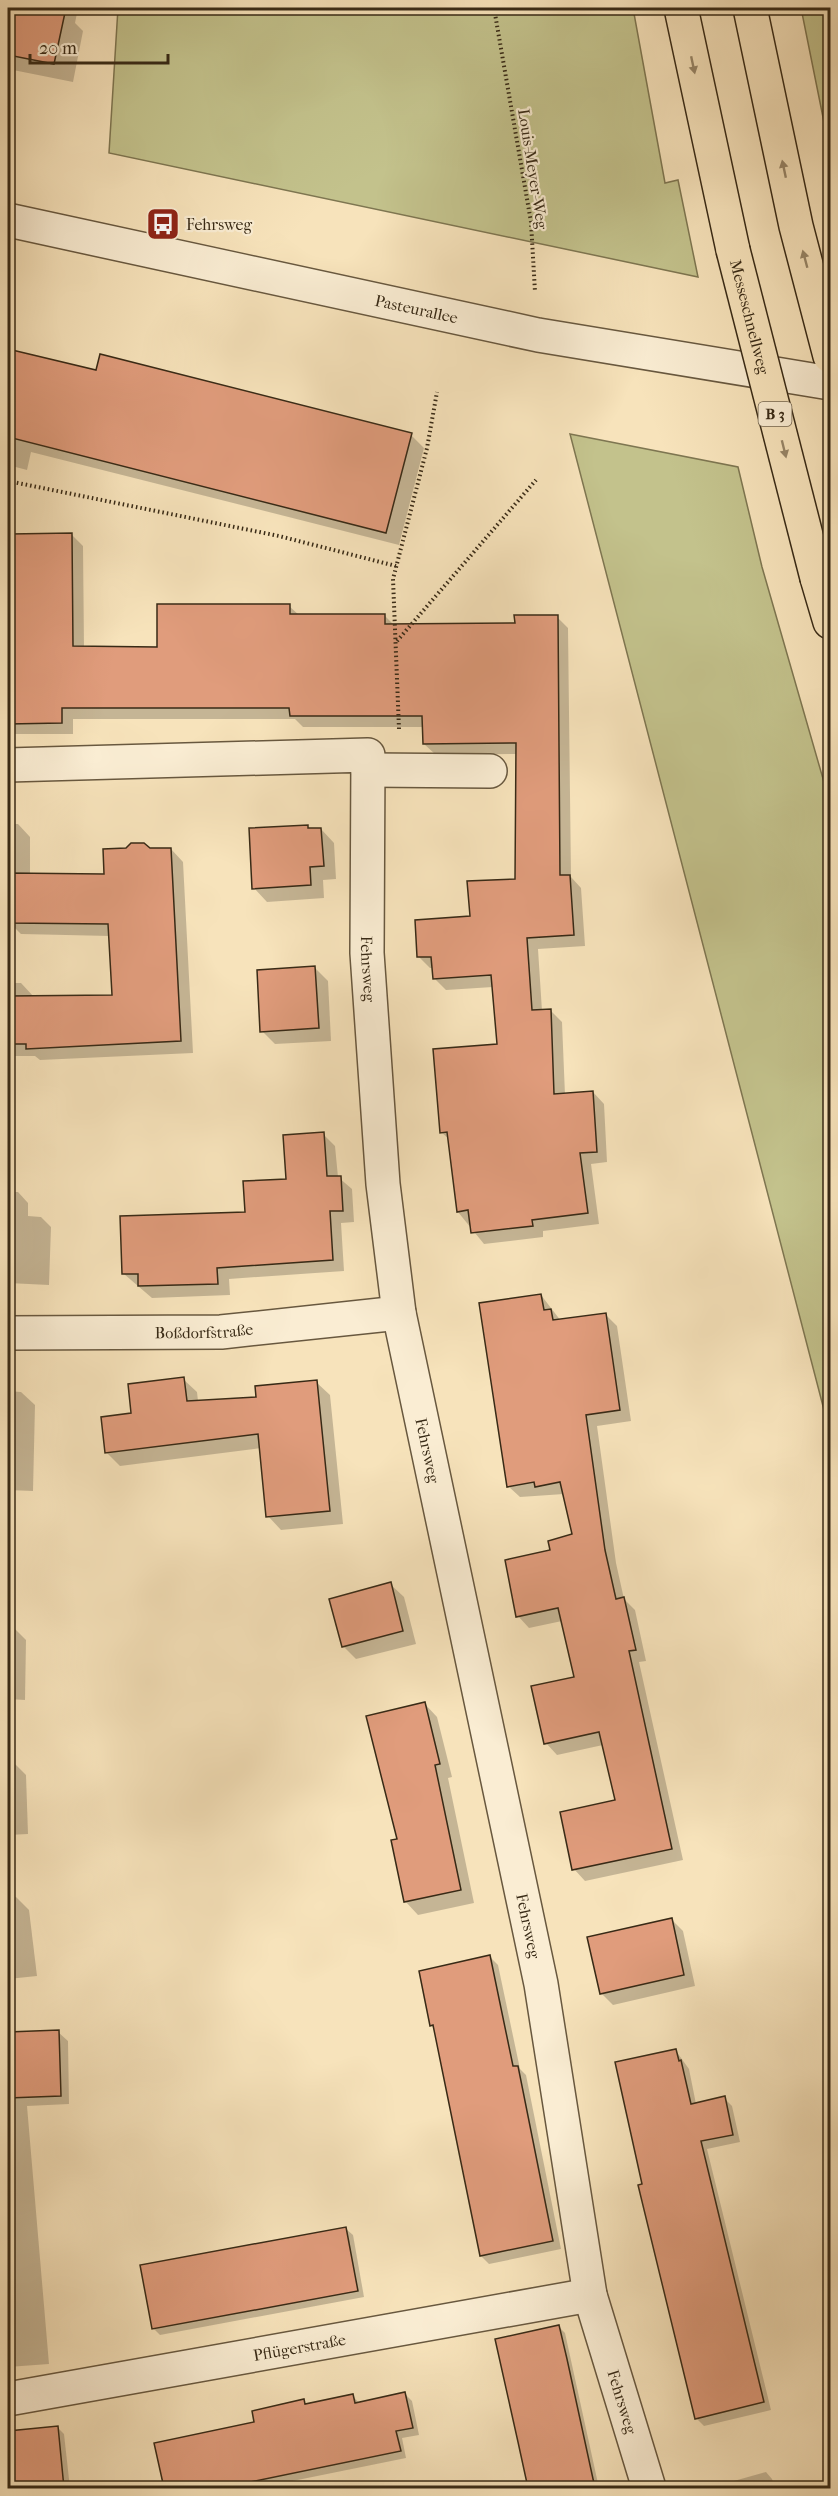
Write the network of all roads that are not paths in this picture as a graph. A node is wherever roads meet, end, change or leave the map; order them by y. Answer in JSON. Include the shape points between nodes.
{"nodes":[{"id":1,"x":681,"y":8,"type":"edge"},
{"id":2,"x":750,"y":8,"type":"edge"},
{"id":3,"x":8,"y":220,"type":"edge"},
{"id":4,"x":831,"y":356,"type":"edge"},
{"id":5,"x":831,"y":383,"type":"edge"},
{"id":6,"x":831,"y":622,"type":"edge"},
{"id":7,"x":368,"y":763,"type":"junction"},
{"id":8,"x":8,"y":765,"type":"edge"},
{"id":9,"x":490,"y":771,"type":"dead end"},
{"id":10,"x":399,"y":1313,"type":"junction"},
{"id":11,"x":8,"y":1333,"type":"edge"},
{"id":12,"x":590,"y":2295,"type":"junction"},
{"id":13,"x":8,"y":2399,"type":"edge"},
{"id":14,"x":649,"y":2488,"type":"edge"}],
"edges":[{"from":1,"to":6,"type":"highway","name":"Messeschnellweg","number":"B 3","one_way":true,"bridge":true,"via":[[733,250]]},
{"from":4,"to":2,"type":"highway","one_way":true,"via":[[796,226]]},
{"from":3,"to":5,"type":"street","name":"Pasteurallee","via":[[538,335]]},
{"from":7,"to":8,"type":"street"},
{"from":7,"to":9,"type":"street"},
{"from":7,"to":10,"type":"street","name":"Fehrsweg","via":[[367,953],[383,1184]]},
{"from":10,"to":11,"type":"street","name":"Boßdorfstraße","via":[[221,1332]]},
{"from":10,"to":12,"type":"street","name":"Fehrsweg","via":[[541,1984]]},
{"from":12,"to":13,"type":"street","name":"Pflügerstraße"},
{"from":12,"to":14,"type":"street","name":"Fehrsweg"}]}
